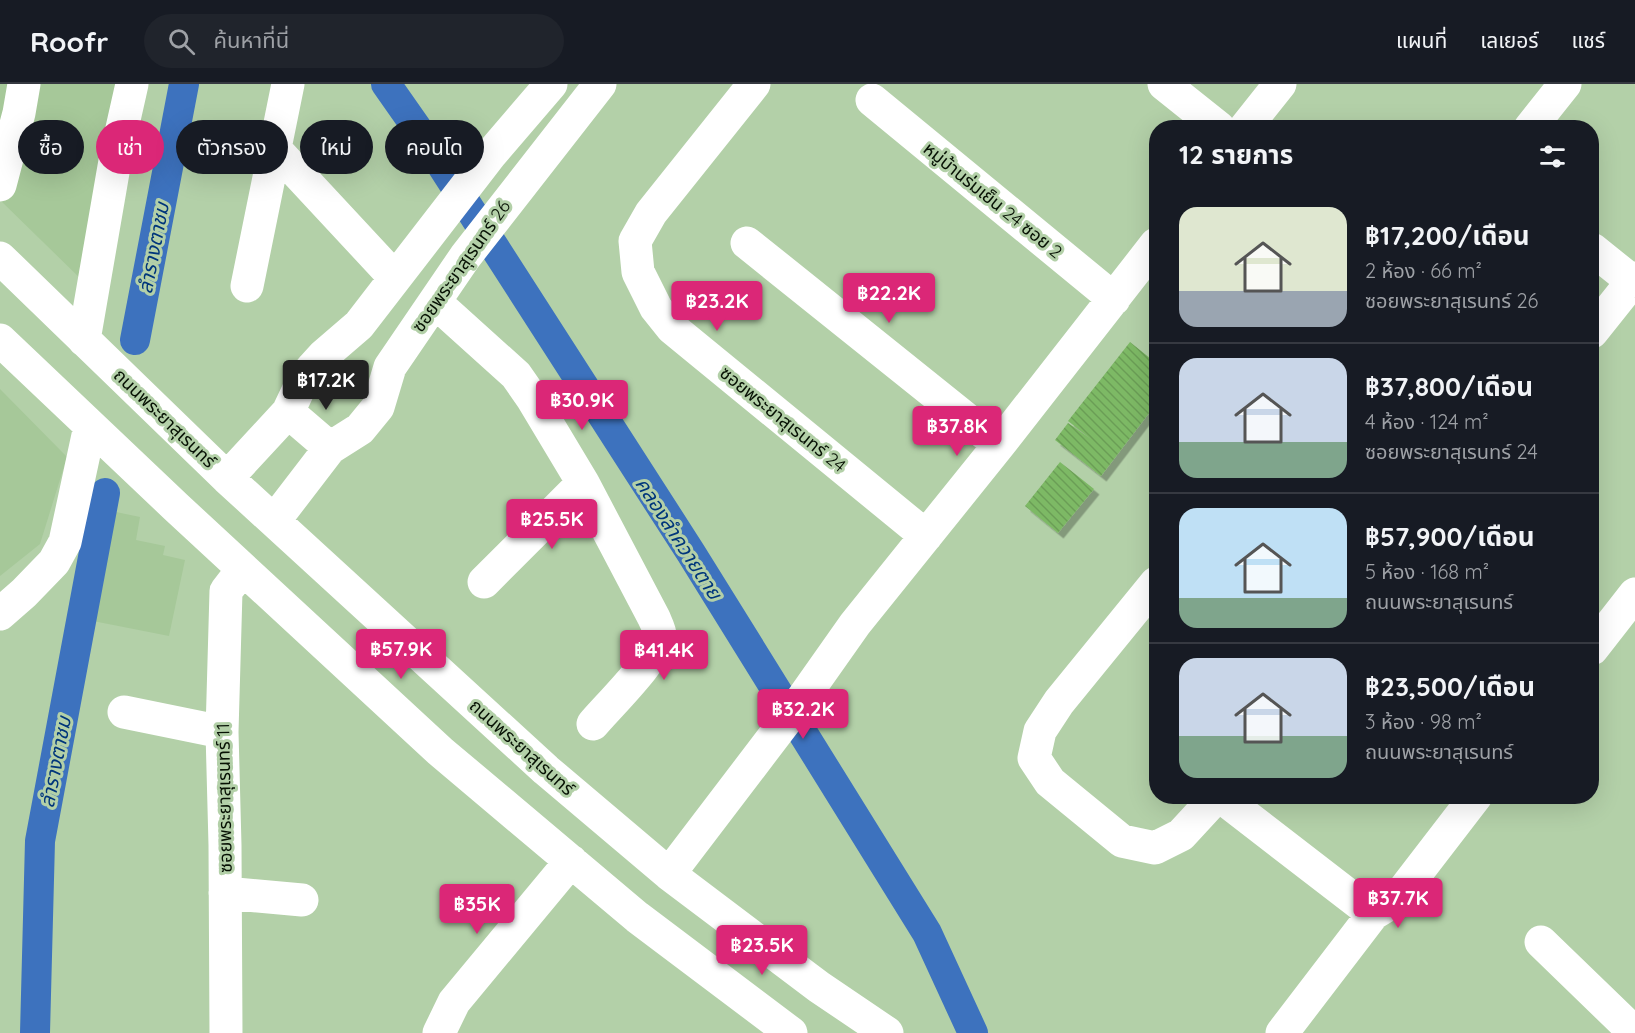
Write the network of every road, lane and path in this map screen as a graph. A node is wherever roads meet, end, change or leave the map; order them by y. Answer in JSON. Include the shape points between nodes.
{"nodes":[{"id":1,"x":24,"y":84,"type":"edge"},
{"id":2,"x":132,"y":84,"type":"edge"},
{"id":3,"x":288,"y":84,"type":"edge"},
{"id":4,"x":551,"y":84,"type":"edge"},
{"id":5,"x":600,"y":84,"type":"edge"},
{"id":6,"x":754,"y":84,"type":"edge"},
{"id":7,"x":1164,"y":84,"type":"edge"},
{"id":8,"x":1280,"y":84,"type":"edge"},
{"id":9,"x":1565,"y":84,"type":"edge"},
{"id":10,"x":872,"y":100,"type":"dead end"},
{"id":11,"x":281,"y":120,"type":"edge"},
{"id":12,"x":1210,"y":120,"type":"edge"},
{"id":13,"x":1251,"y":120,"type":"edge"},
{"id":14,"x":1536,"y":120,"type":"edge"},
{"id":15,"x":288,"y":163,"type":"edge"},
{"id":16,"x":271,"y":174,"type":"edge"},
{"id":17,"x":0,"y":185,"type":"edge"},
{"id":18,"x":747,"y":243,"type":"dead end"},
{"id":19,"x":1149,"y":253,"type":"edge"},
{"id":20,"x":1599,"y":254,"type":"edge"},
{"id":21,"x":0,"y":258,"type":"edge"},
{"id":22,"x":396,"y":278,"type":"junction"},
{"id":23,"x":1633,"y":280,"type":"edge"},
{"id":24,"x":248,"y":286,"type":"dead end"},
{"id":25,"x":1114,"y":299,"type":"junction"},
{"id":26,"x":435,"y":302,"type":"junction"},
{"id":27,"x":1599,"y":323,"type":"edge"},
{"id":28,"x":0,"y":340,"type":"edge"},
{"id":29,"x":84,"y":340,"type":"junction"},
{"id":30,"x":288,"y":412,"type":"junction"},
{"id":31,"x":90,"y":426,"type":"junction"},
{"id":32,"x":999,"y":445,"type":"junction"},
{"id":33,"x":330,"y":448,"type":"junction"},
{"id":34,"x":228,"y":478,"type":"junction"},
{"id":35,"x":583,"y":483,"type":"junction"},
{"id":36,"x":274,"y":521,"type":"junction"},
{"id":37,"x":926,"y":536,"type":"junction"},
{"id":38,"x":243,"y":569,"type":"junction"},
{"id":39,"x":484,"y":582,"type":"dead end"},
{"id":40,"x":1149,"y":592,"type":"edge"},
{"id":41,"x":1635,"y":594,"type":"edge"},
{"id":42,"x":0,"y":614,"type":"edge"},
{"id":43,"x":1599,"y":640,"type":"edge"},
{"id":44,"x":124,"y":712,"type":"dead end"},
{"id":45,"x":593,"y":724,"type":"dead end"},
{"id":46,"x":222,"y":732,"type":"junction"},
{"id":47,"x":1211,"y":804,"type":"edge"},
{"id":48,"x":1229,"y":804,"type":"edge"},
{"id":49,"x":1470,"y":804,"type":"edge"},
{"id":50,"x":571,"y":861,"type":"junction"},
{"id":51,"x":669,"y":874,"type":"junction"},
{"id":52,"x":225,"y":893,"type":"junction"},
{"id":53,"x":302,"y":900,"type":"dead end"},
{"id":54,"x":1373,"y":914,"type":"junction"},
{"id":55,"x":1541,"y":942,"type":"dead end"},
{"id":56,"x":226,"y":1033,"type":"edge"},
{"id":57,"x":439,"y":1033,"type":"edge"},
{"id":58,"x":791,"y":1033,"type":"edge"},
{"id":59,"x":887,"y":1033,"type":"edge"},
{"id":60,"x":1282,"y":1033,"type":"edge"},
{"id":61,"x":1635,"y":1033,"type":"edge"}],
"edges":[{"from":1,"to":17,"type":"street"},
{"from":2,"to":29,"type":"street"},
{"from":3,"to":11,"type":"street"},
{"from":4,"to":22,"type":"street","via":[[491,154]]},
{"from":5,"to":26,"type":"street","name":"ซอยพระยาสุเรนทร์ 26","via":[[465,257]]},
{"from":6,"to":37,"type":"street","name":"ซอยพระยาสุเรนทร์ 24","via":[[651,213],[635,241],[638,272],[656,308],[672,328]]},
{"from":7,"to":12,"type":"street"},
{"from":8,"to":13,"type":"street"},
{"from":9,"to":14,"type":"street"},
{"from":10,"to":25,"type":"street","name":"หมู่บ้านร่มเย็น 24 ซอย 2"},
{"from":15,"to":22,"type":"street"},
{"from":16,"to":24,"type":"street"},
{"from":18,"to":32,"type":"street"},
{"from":19,"to":25,"type":"street"},
{"from":20,"to":23,"type":"street"},
{"from":21,"to":29,"type":"street","name":"ถนนพระยาสุเรนทร์"},
{"from":22,"to":30,"type":"street","via":[[359,325],[304,378]]},
{"from":23,"to":27,"type":"street"},
{"from":25,"to":32,"type":"street"},
{"from":26,"to":33,"type":"street","name":"ซอยพระยาสุเรนทร์ 26","via":[[390,367],[378,407],[360,429]]},
{"from":26,"to":35,"type":"street","via":[[516,375]]},
{"from":28,"to":31,"type":"street"},
{"from":29,"to":34,"type":"street","name":"ถนนพระยาสุเรนทร์"},
{"from":30,"to":33,"type":"street"},
{"from":30,"to":34,"type":"street"},
{"from":31,"to":38,"type":"street"},
{"from":31,"to":42,"type":"street","via":[[65,542],[54,562]]},
{"from":32,"to":37,"type":"street"},
{"from":33,"to":36,"type":"street","name":"ซอยพระยาสุเรนทร์ 26"},
{"from":34,"to":36,"type":"street","name":"ถนนพระยาสุเรนทร์"},
{"from":35,"to":39,"type":"street"},
{"from":35,"to":45,"type":"street","via":[[660,634],[650,659]]},
{"from":36,"to":51,"type":"street","name":"ถนนพระยาสุเรนทร์","via":[[546,770]]},
{"from":37,"to":51,"type":"street","via":[[855,624]]},
{"from":38,"to":46,"type":"street","name":"ซอยพระยาสุเรนทร์ 11","via":[[226,591]]},
{"from":38,"to":50,"type":"street","via":[[441,752]]},
{"from":40,"to":47,"type":"street","via":[[1059,702],[1040,731],[1034,758],[1050,782],[1122,841],[1155,848],[1181,835]]},
{"from":41,"to":43,"type":"street"},
{"from":44,"to":46,"type":"street"},
{"from":46,"to":52,"type":"street","name":"ซอยพระยาสุเรนทร์ 11"},
{"from":48,"to":54,"type":"street"},
{"from":49,"to":54,"type":"street","via":[[1396,900]]},
{"from":50,"to":57,"type":"street","via":[[454,1002]]},
{"from":50,"to":58,"type":"street","via":[[637,917]]},
{"from":51,"to":59,"type":"street","name":"ถนนพระยาสุเรนทร์"},
{"from":52,"to":53,"type":"street"},
{"from":52,"to":56,"type":"street","name":"ซอยพระยาสุเรนทร์ 11"},
{"from":54,"to":60,"type":"street"},
{"from":55,"to":61,"type":"street"}]}
